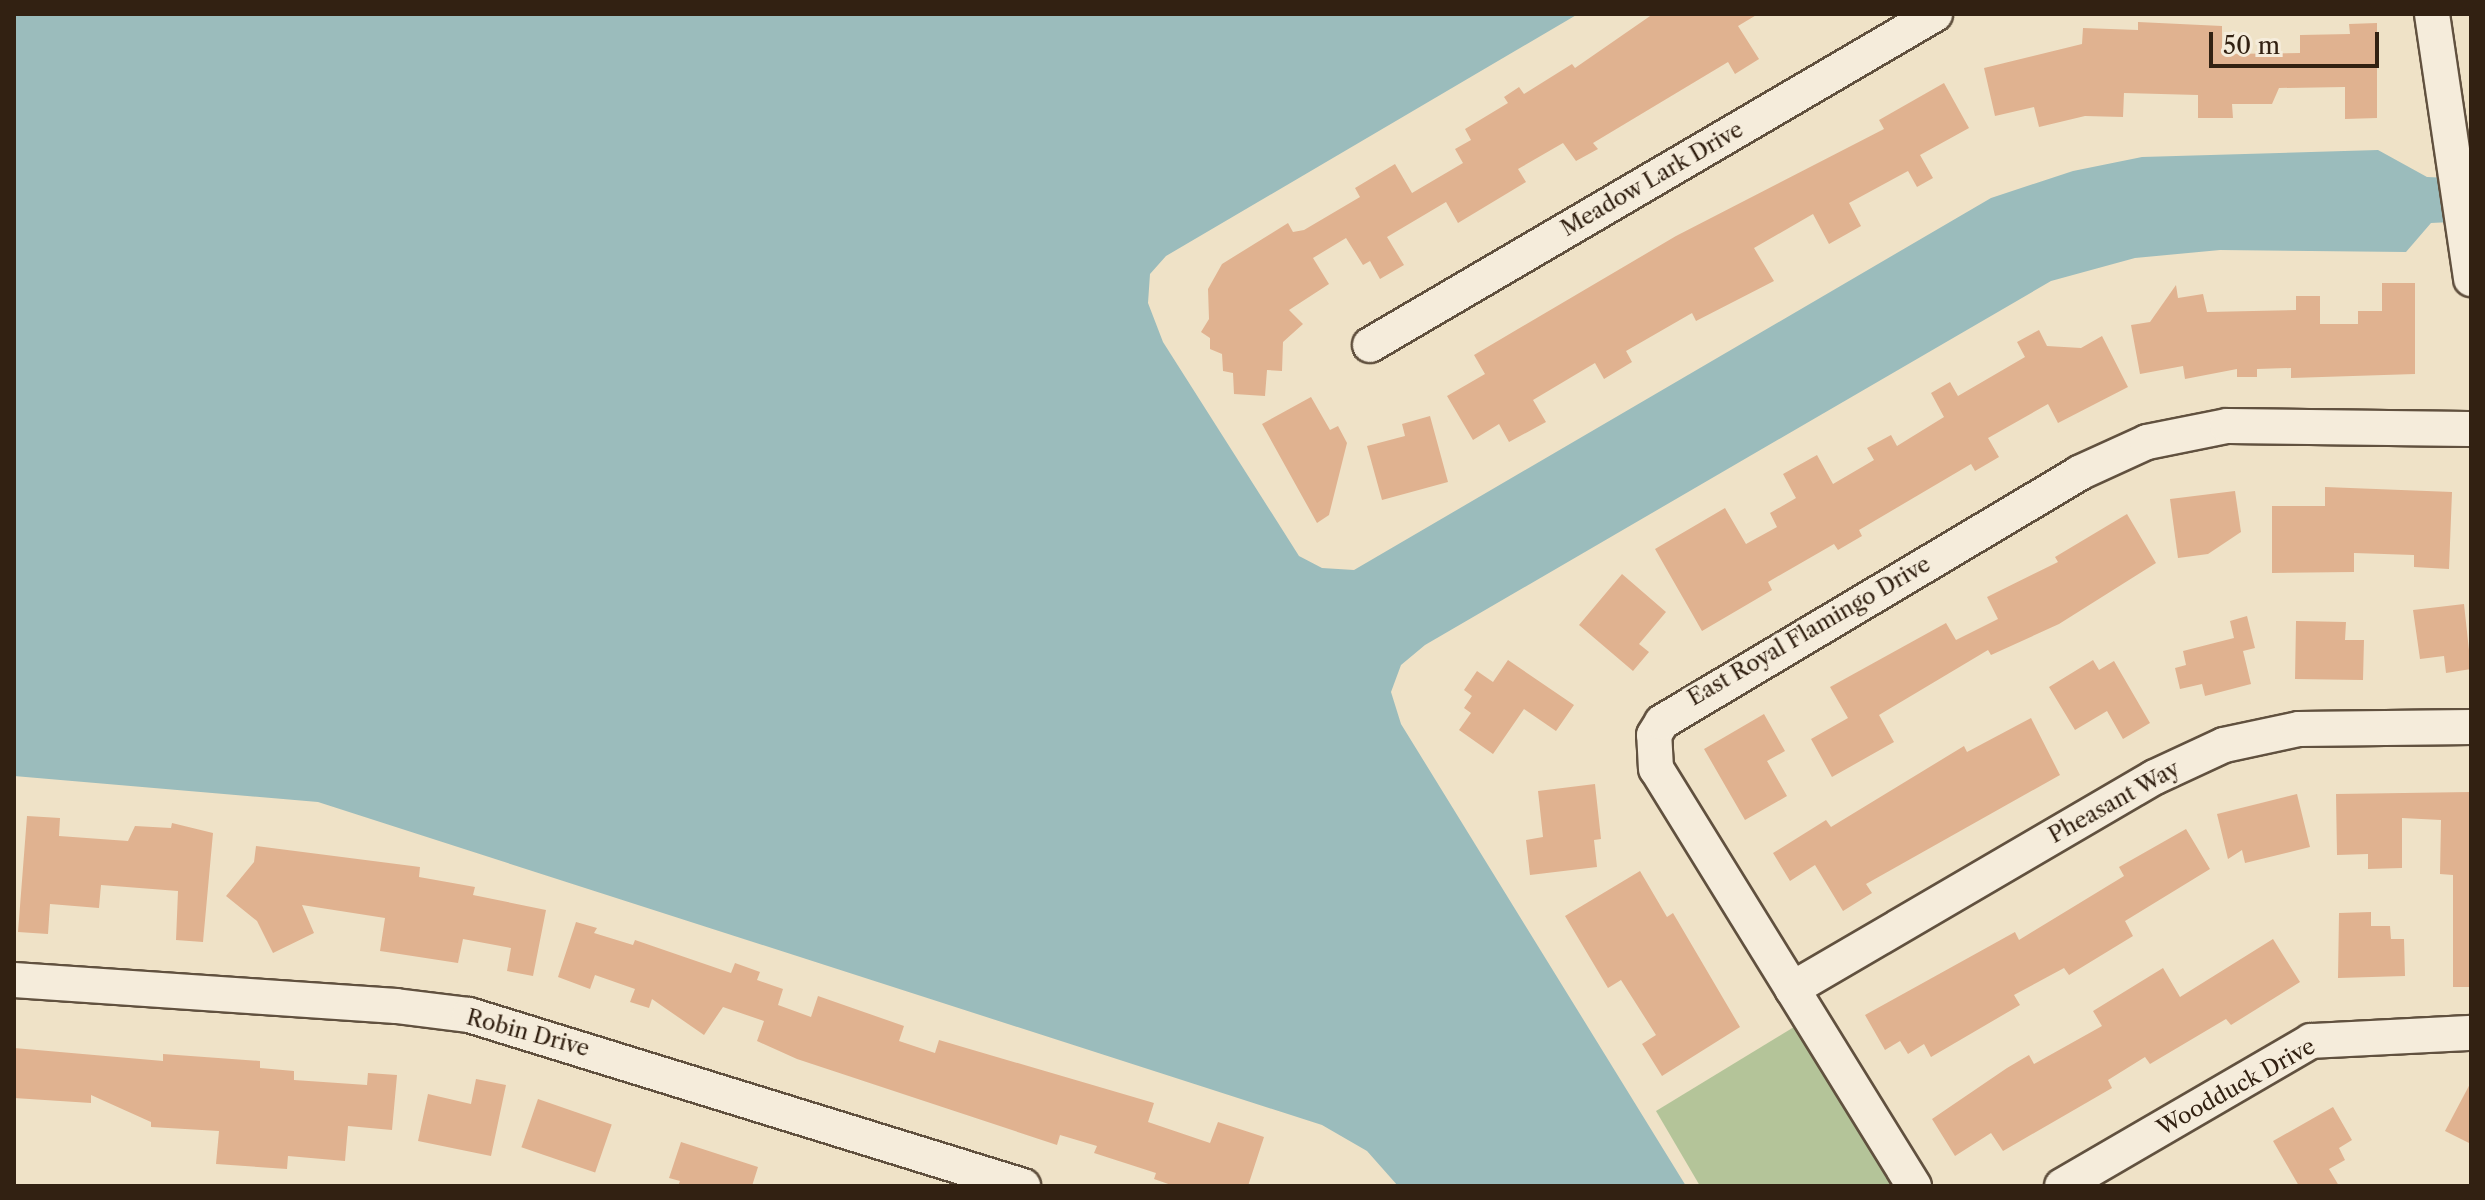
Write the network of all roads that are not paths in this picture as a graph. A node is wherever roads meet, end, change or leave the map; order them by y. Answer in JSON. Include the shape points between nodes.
{"nodes":[{"id":1,"x":1935,"y":14,"type":"edge"},
{"id":2,"x":2432,"y":14,"type":"edge"},
{"id":3,"x":2468,"y":262,"type":"edge"},
{"id":4,"x":1370,"y":345,"type":"dead end"},
{"id":5,"x":2471,"y":429,"type":"edge"},
{"id":6,"x":2471,"y":727,"type":"edge"},
{"id":7,"x":14,"y":980,"type":"edge"},
{"id":8,"x":1792,"y":989,"type":"junction"},
{"id":9,"x":2471,"y":1033,"type":"edge"},
{"id":10,"x":1023,"y":1186,"type":"edge"},
{"id":11,"x":1914,"y":1186,"type":"edge"},
{"id":12,"x":2062,"y":1186,"type":"edge"}],
"edges":[{"from":1,"to":4,"type":"street","name":"Meadow Lark Drive"},
{"from":2,"to":3,"type":"street"},
{"from":5,"to":8,"type":"street","name":"East Royal Flamingo Drive","via":[[2227,426],[2147,442],[2079,473],[1673,711],[1654,735],[1656,769]]},
{"from":6,"to":8,"type":"street","name":"Pheasant Way","via":[[2299,729],[2224,745],[2155,777]]},
{"from":7,"to":10,"type":"street","name":"Robin Drive","via":[[469,1015]]},
{"from":8,"to":11,"type":"street","name":"East Royal Flamingo Drive"},
{"from":9,"to":12,"type":"street","name":"Woodduck Drive","via":[[2311,1041]]}]}
